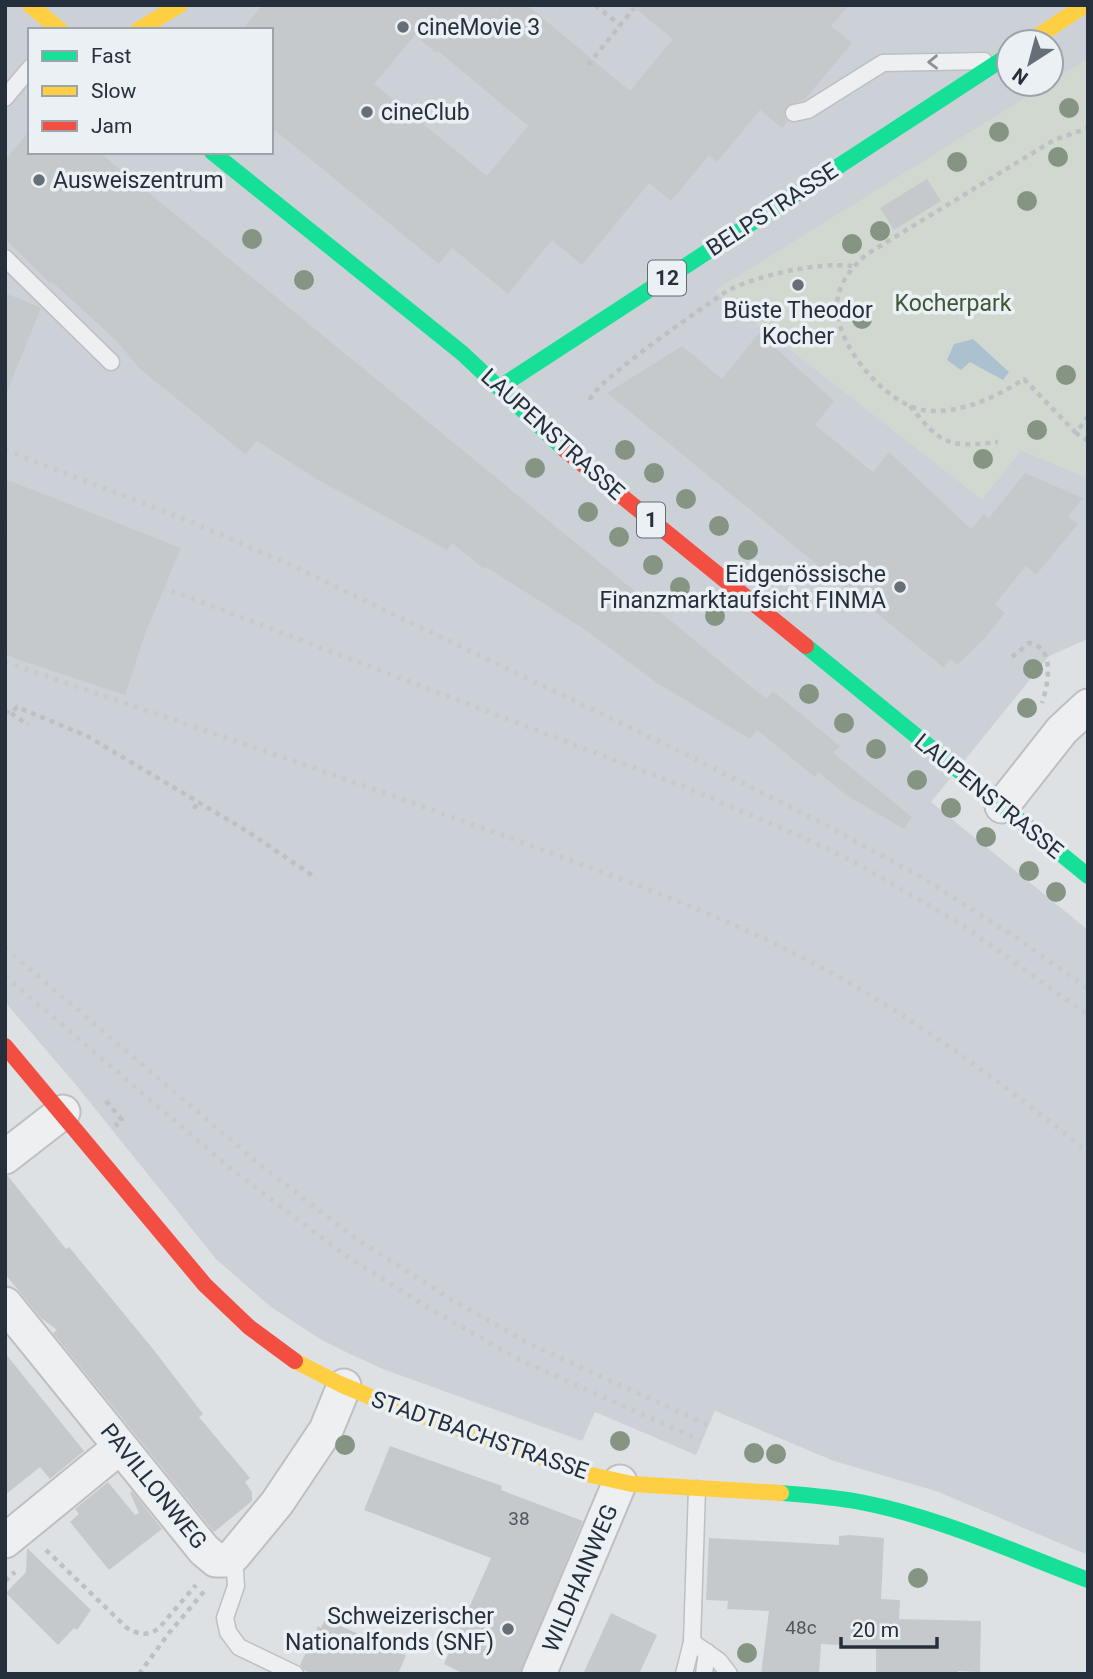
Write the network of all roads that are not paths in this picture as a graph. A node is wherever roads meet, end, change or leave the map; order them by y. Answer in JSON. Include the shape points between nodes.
{"nodes":[{"id":1,"x":30,"y":5,"type":"edge"},
{"id":2,"x":180,"y":5,"type":"edge"},
{"id":3,"x":1085,"y":5,"type":"edge"},
{"id":4,"x":58,"y":28,"type":"edge"},
{"id":5,"x":141,"y":28,"type":"edge"},
{"id":6,"x":1050,"y":28,"type":"edge"},
{"id":7,"x":995,"y":58,"type":"edge"},
{"id":8,"x":995,"y":65,"type":"edge"},
{"id":9,"x":28,"y":70,"type":"edge"},
{"id":10,"x":5,"y":98,"type":"edge"},
{"id":11,"x":794,"y":113,"type":"dead end"},
{"id":12,"x":214,"y":154,"type":"edge"},
{"id":13,"x":5,"y":258,"type":"edge"},
{"id":14,"x":111,"y":362,"type":"dead end"},
{"id":15,"x":500,"y":387,"type":"junction"},
{"id":16,"x":1088,"y":706,"type":"edge"},
{"id":17,"x":1002,"y":806,"type":"junction"},
{"id":18,"x":1088,"y":876,"type":"edge"},
{"id":19,"x":5,"y":1046,"type":"edge"},
{"id":20,"x":63,"y":1112,"type":"junction"},
{"id":21,"x":5,"y":1157,"type":"edge"},
{"id":22,"x":5,"y":1304,"type":"edge"},
{"id":23,"x":344,"y":1387,"type":"junction"},
{"id":24,"x":120,"y":1447,"type":"junction"},
{"id":25,"x":620,"y":1482,"type":"junction"},
{"id":26,"x":697,"y":1488,"type":"junction"},
{"id":27,"x":10,"y":1556,"type":"edge"},
{"id":28,"x":220,"y":1567,"type":"junction"},
{"id":29,"x":1088,"y":1580,"type":"edge"},
{"id":30,"x":692,"y":1642,"type":"junction"},
{"id":31,"x":707,"y":1652,"type":"junction"},
{"id":32,"x":295,"y":1674,"type":"edge"},
{"id":33,"x":539,"y":1674,"type":"edge"},
{"id":34,"x":684,"y":1674,"type":"edge"},
{"id":35,"x":704,"y":1674,"type":"edge"},
{"id":36,"x":729,"y":1674,"type":"edge"}],
"edges":[{"from":1,"to":4,"type":"main road"},
{"from":2,"to":5,"type":"main road"},
{"from":3,"to":6,"type":"main road"},
{"from":7,"to":11,"type":"lane","one_way":true,"via":[[883,63],[808,110]]},
{"from":8,"to":15,"type":"main road","name":"BELPSTRASSE","number":"12"},
{"from":9,"to":10,"type":"lane"},
{"from":12,"to":15,"type":"main road","name":"LAUPENSTRASSE","number":"1"},
{"from":13,"to":14,"type":"lane"},
{"from":15,"to":17,"type":"main road","name":"LAUPENSTRASSE","number":"1","via":[[568,452]]},
{"from":16,"to":17,"type":"street","via":[[1062,730]]},
{"from":17,"to":18,"type":"main road","name":"LAUPENSTRASSE","number":"1"},
{"from":19,"to":20,"type":"main road","name":"STADTBACHSTRASSE"},
{"from":20,"to":21,"type":"street"},
{"from":20,"to":23,"type":"main road","name":"STADTBACHSTRASSE","via":[[218,1300],[297,1363]]},
{"from":22,"to":24,"type":"street","name":"PAVILLONWEG"},
{"from":23,"to":25,"type":"main road","name":"STADTBACHSTRASSE"},
{"from":23,"to":28,"type":"street","name":"PAVILLONWEG","via":[[326,1430],[277,1503]]},
{"from":24,"to":27,"type":"street"},
{"from":24,"to":28,"type":"street","name":"PAVILLONWEG"},
{"from":25,"to":26,"type":"main road","name":"STADTBACHSTRASSE"},
{"from":25,"to":33,"type":"street","name":"WILDHAINWEG"},
{"from":26,"to":29,"type":"main road","name":"STADTBACHSTRASSE","via":[[862,1502],[931,1521]]},
{"from":26,"to":30,"type":"lane"},
{"from":28,"to":32,"type":"lane","via":[[236,1586],[226,1612],[228,1632],[239,1647]]},
{"from":30,"to":31,"type":"lane"},
{"from":30,"to":34,"type":"lane"},
{"from":31,"to":35,"type":"lane"},
{"from":31,"to":36,"type":"lane"}]}
